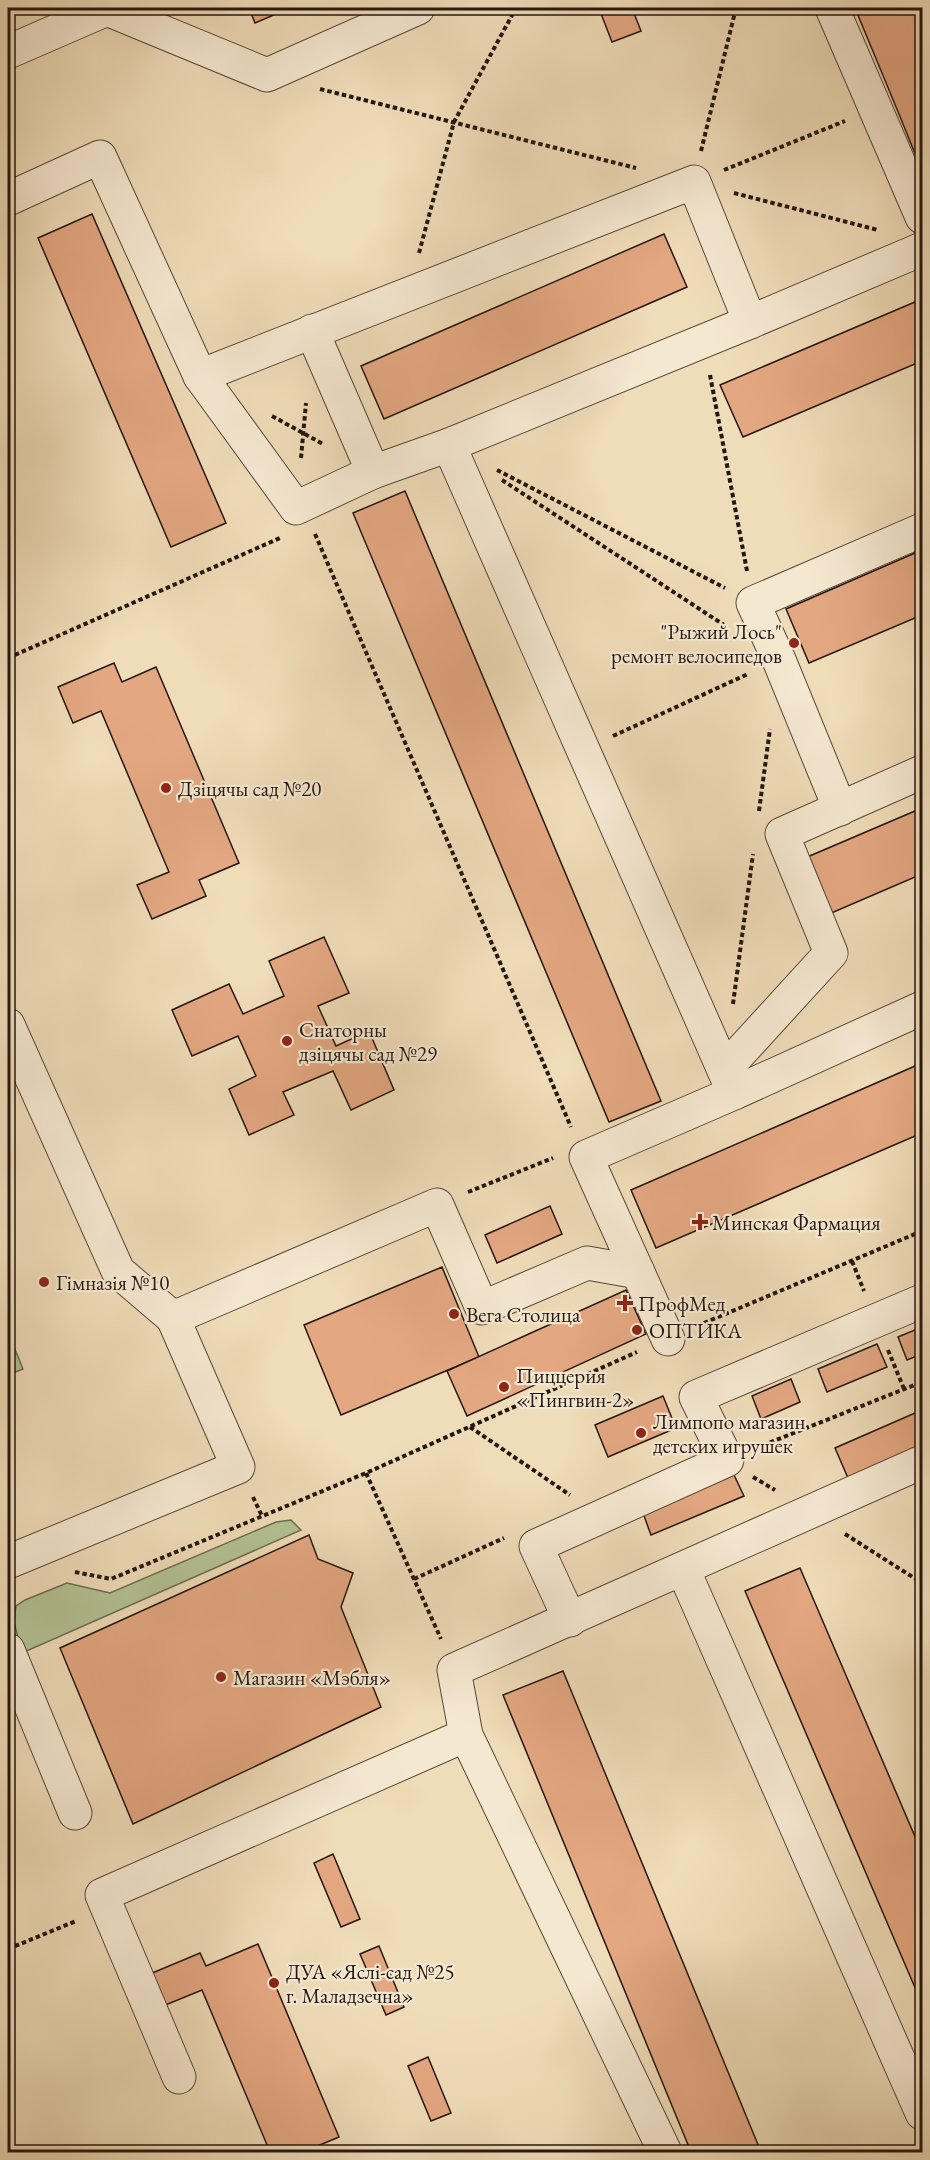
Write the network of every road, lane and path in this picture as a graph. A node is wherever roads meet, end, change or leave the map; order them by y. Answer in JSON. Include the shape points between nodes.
{"nodes":[{"id":1,"x":418,"y":8,"type":"edge"},
{"id":2,"x":516,"y":8,"type":"edge"},
{"id":3,"x":736,"y":8,"type":"edge"},
{"id":4,"x":832,"y":8,"type":"edge"},
{"id":5,"x":8,"y":52,"type":"edge"},
{"id":6,"x":267,"y":75,"type":"junction"},
{"id":7,"x":876,"y":109,"type":"junction"},
{"id":8,"x":454,"y":122,"type":"junction"},
{"id":9,"x":637,"y":168,"type":"dead end"},
{"id":10,"x":694,"y":182,"type":"junction"},
{"id":11,"x":8,"y":199,"type":"edge"},
{"id":12,"x":922,"y":217,"type":"edge"},
{"id":13,"x":888,"y":232,"type":"dead end"},
{"id":14,"x":922,"y":249,"type":"edge"},
{"id":15,"x":408,"y":294,"type":"junction"},
{"id":16,"x":750,"y":322,"type":"junction"},
{"id":17,"x":312,"y":331,"type":"junction"},
{"id":18,"x":704,"y":340,"type":"junction"},
{"id":19,"x":200,"y":376,"type":"junction"},
{"id":20,"x":306,"y":399,"type":"dead end"},
{"id":21,"x":262,"y":410,"type":"dead end"},
{"id":22,"x":303,"y":433,"type":"junction"},
{"id":23,"x":323,"y":444,"type":"dead end"},
{"id":24,"x":449,"y":445,"type":"junction"},
{"id":25,"x":374,"y":472,"type":"junction"},
{"id":26,"x":303,"y":516,"type":"junction"},
{"id":27,"x":922,"y":530,"type":"edge"},
{"id":28,"x":753,"y":603,"type":"junction"},
{"id":29,"x":729,"y":627,"type":"dead end"},
{"id":30,"x":8,"y":658,"type":"edge"},
{"id":31,"x":779,"y":660,"type":"junction"},
{"id":32,"x":771,"y":719,"type":"dead end"},
{"id":33,"x":583,"y":750,"type":"junction"},
{"id":34,"x":922,"y":771,"type":"edge"},
{"id":35,"x":840,"y":809,"type":"junction"},
{"id":36,"x":759,"y":812,"type":"dead end"},
{"id":37,"x":754,"y":848,"type":"dead end"},
{"id":38,"x":922,"y":1008,"type":"edge"},
{"id":39,"x":732,"y":1012,"type":"dead end"},
{"id":40,"x":8,"y":1025,"type":"edge"},
{"id":41,"x":729,"y":1082,"type":"junction"},
{"id":42,"x":583,"y":1152,"type":"junction"},
{"id":43,"x":437,"y":1205,"type":"junction"},
{"id":44,"x":922,"y":1231,"type":"edge"},
{"id":45,"x":638,"y":1272,"type":"junction"},
{"id":46,"x":922,"y":1301,"type":"edge"},
{"id":47,"x":173,"y":1318,"type":"junction"},
{"id":48,"x":668,"y":1339,"type":"junction"},
{"id":49,"x":922,"y":1382,"type":"edge"},
{"id":50,"x":470,"y":1426,"type":"junction"},
{"id":51,"x":727,"y":1460,"type":"junction"},
{"id":52,"x":922,"y":1462,"type":"edge"},
{"id":53,"x":366,"y":1473,"type":"junction"},
{"id":54,"x":782,"y":1495,"type":"dead end"},
{"id":55,"x":572,"y":1496,"type":"dead end"},
{"id":56,"x":836,"y":1529,"type":"dead end"},
{"id":57,"x":8,"y":1562,"type":"edge"},
{"id":58,"x":684,"y":1569,"type":"junction"},
{"id":59,"x":67,"y":1570,"type":"dead end"},
{"id":60,"x":922,"y":1583,"type":"edge"},
{"id":61,"x":570,"y":1620,"type":"junction"},
{"id":62,"x":8,"y":1650,"type":"edge"},
{"id":63,"x":454,"y":1670,"type":"junction"},
{"id":64,"x":466,"y":1736,"type":"junction"},
{"id":65,"x":75,"y":1813,"type":"dead end"},
{"id":66,"x":108,"y":1909,"type":"junction"},
{"id":67,"x":8,"y":1949,"type":"edge"},
{"id":68,"x":179,"y":2077,"type":"dead end"},
{"id":69,"x":922,"y":2113,"type":"edge"},
{"id":70,"x":665,"y":2152,"type":"edge"}],
"edges":[{"from":1,"to":6,"type":"lane"},
{"from":2,"to":8,"type":"path"},
{"from":3,"to":10,"type":"path"},
{"from":4,"to":7,"type":"lane"},
{"from":5,"to":6,"type":"lane","via":[[107,9]]},
{"from":6,"to":8,"type":"path"},
{"from":7,"to":10,"type":"path"},
{"from":7,"to":12,"type":"lane"},
{"from":8,"to":9,"type":"path"},
{"from":8,"to":15,"type":"path"},
{"from":10,"to":13,"type":"path"},
{"from":10,"to":15,"type":"lane"},
{"from":10,"to":16,"type":"lane"},
{"from":11,"to":19,"type":"lane","via":[[100,157]]},
{"from":14,"to":16,"type":"lane"},
{"from":15,"to":17,"type":"lane"},
{"from":16,"to":18,"type":"lane"},
{"from":17,"to":19,"type":"lane"},
{"from":17,"to":25,"type":"lane"},
{"from":18,"to":24,"type":"lane"},
{"from":18,"to":28,"type":"path"},
{"from":19,"to":26,"type":"lane"},
{"from":20,"to":22,"type":"path"},
{"from":21,"to":22,"type":"path"},
{"from":22,"to":23,"type":"path"},
{"from":22,"to":26,"type":"path"},
{"from":24,"to":25,"type":"lane"},
{"from":24,"to":28,"type":"path"},
{"from":24,"to":29,"type":"path"},
{"from":24,"to":33,"type":"lane"},
{"from":25,"to":26,"type":"lane"},
{"from":26,"to":30,"type":"path"},
{"from":26,"to":42,"type":"path"},
{"from":27,"to":28,"type":"lane"},
{"from":28,"to":31,"type":"lane"},
{"from":31,"to":33,"type":"path"},
{"from":31,"to":35,"type":"lane"},
{"from":32,"to":36,"type":"path"},
{"from":33,"to":41,"type":"lane"},
{"from":34,"to":35,"type":"lane"},
{"from":35,"to":41,"type":"lane","via":[[782,834],[831,953]]},
{"from":37,"to":39,"type":"path"},
{"from":38,"to":41,"type":"lane"},
{"from":40,"to":47,"type":"lane","via":[[118,1271]]},
{"from":41,"to":42,"type":"lane"},
{"from":42,"to":43,"type":"path"},
{"from":42,"to":45,"type":"lane"},
{"from":43,"to":45,"type":"lane","via":[[482,1308],[587,1263]]},
{"from":43,"to":47,"type":"lane"},
{"from":44,"to":48,"type":"path"},
{"from":45,"to":48,"type":"lane"},
{"from":46,"to":51,"type":"lane","via":[[696,1398]]},
{"from":47,"to":57,"type":"lane","via":[[238,1467]]},
{"from":48,"to":50,"type":"path"},
{"from":49,"to":51,"type":"path"},
{"from":50,"to":53,"type":"path"},
{"from":50,"to":55,"type":"path"},
{"from":51,"to":54,"type":"path"},
{"from":51,"to":61,"type":"lane","via":[[536,1546]]},
{"from":52,"to":58,"type":"lane"},
{"from":53,"to":59,"type":"path","via":[[111,1579]]},
{"from":53,"to":63,"type":"path"},
{"from":56,"to":60,"type":"path"},
{"from":58,"to":61,"type":"lane"},
{"from":58,"to":69,"type":"lane"},
{"from":61,"to":63,"type":"lane"},
{"from":62,"to":65,"type":"lane"},
{"from":63,"to":64,"type":"lane"},
{"from":64,"to":66,"type":"lane","via":[[102,1895]]},
{"from":64,"to":70,"type":"lane"},
{"from":66,"to":67,"type":"path"},
{"from":66,"to":68,"type":"lane"}]}
